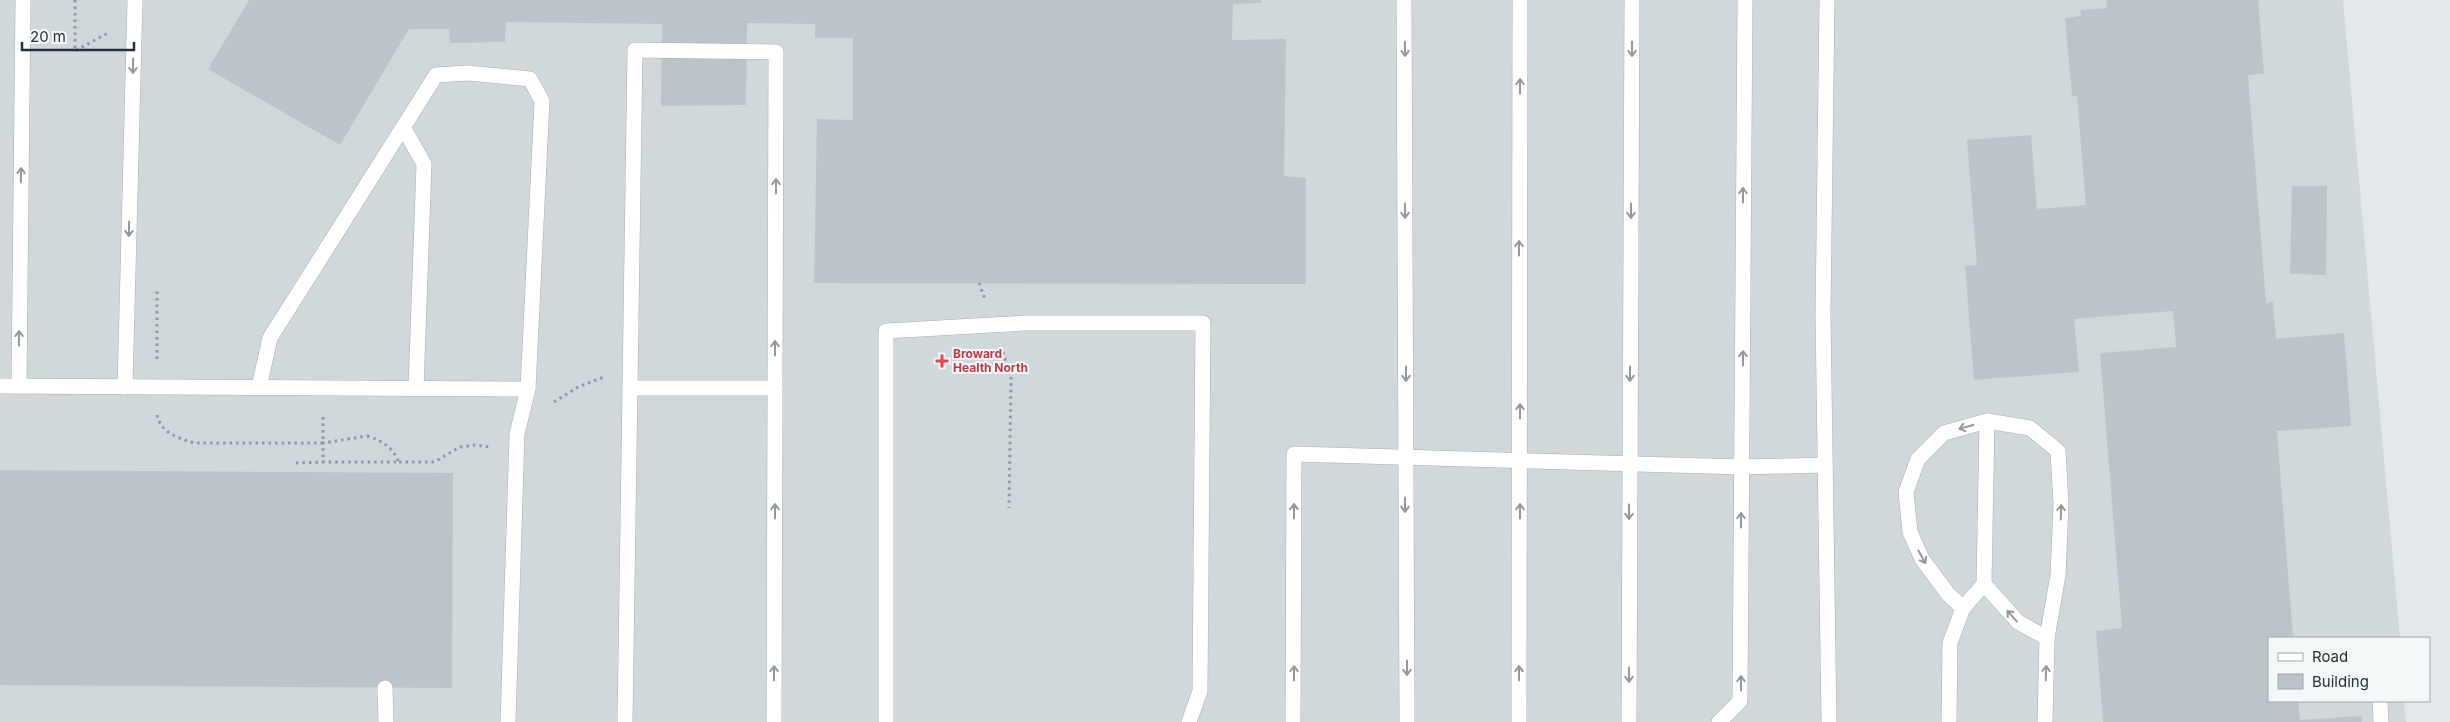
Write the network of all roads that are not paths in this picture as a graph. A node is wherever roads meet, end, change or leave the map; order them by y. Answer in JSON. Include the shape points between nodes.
{"nodes":[{"id":1,"x":24,"y":0,"type":"edge"},
{"id":2,"x":135,"y":0,"type":"edge"},
{"id":3,"x":1404,"y":0,"type":"edge"},
{"id":4,"x":1520,"y":0,"type":"edge"},
{"id":5,"x":1632,"y":0,"type":"edge"},
{"id":6,"x":1745,"y":0,"type":"edge"},
{"id":7,"x":1827,"y":0,"type":"edge"},
{"id":8,"x":403,"y":127,"type":"junction"},
{"id":9,"x":0,"y":386,"type":"edge"},
{"id":10,"x":19,"y":386,"type":"junction"},
{"id":11,"x":125,"y":387,"type":"junction"},
{"id":12,"x":259,"y":387,"type":"junction"},
{"id":13,"x":630,"y":388,"type":"junction"},
{"id":14,"x":775,"y":388,"type":"junction"},
{"id":15,"x":416,"y":389,"type":"junction"},
{"id":16,"x":528,"y":389,"type":"junction"},
{"id":17,"x":1987,"y":421,"type":"junction"},
{"id":18,"x":1405,"y":456,"type":"junction"},
{"id":19,"x":1520,"y":460,"type":"junction"},
{"id":20,"x":1629,"y":464,"type":"junction"},
{"id":21,"x":1825,"y":465,"type":"junction"},
{"id":22,"x":1742,"y":467,"type":"junction"},
{"id":23,"x":1984,"y":584,"type":"junction"},
{"id":24,"x":1963,"y":608,"type":"junction"},
{"id":25,"x":2047,"y":638,"type":"junction"},
{"id":26,"x":385,"y":688,"type":"dead end"},
{"id":27,"x":2380,"y":702,"type":"edge"},
{"id":28,"x":386,"y":722,"type":"edge"},
{"id":29,"x":508,"y":722,"type":"edge"},
{"id":30,"x":625,"y":722,"type":"edge"},
{"id":31,"x":774,"y":722,"type":"edge"},
{"id":32,"x":886,"y":722,"type":"edge"},
{"id":33,"x":1189,"y":722,"type":"edge"},
{"id":34,"x":1294,"y":722,"type":"edge"},
{"id":35,"x":1407,"y":722,"type":"edge"},
{"id":36,"x":1519,"y":722,"type":"edge"},
{"id":37,"x":1629,"y":722,"type":"edge"},
{"id":38,"x":1719,"y":722,"type":"edge"},
{"id":39,"x":1829,"y":722,"type":"edge"},
{"id":40,"x":1949,"y":722,"type":"edge"},
{"id":41,"x":2045,"y":722,"type":"edge"},
{"id":42,"x":2381,"y":722,"type":"edge"}],
"edges":[{"from":10,"to":1,"type":"lane","one_way":true},
{"from":2,"to":11,"type":"lane","one_way":true},
{"from":3,"to":18,"type":"lane","one_way":true},
{"from":19,"to":4,"type":"lane","one_way":true},
{"from":5,"to":20,"type":"lane","one_way":true},
{"from":22,"to":6,"type":"lane","one_way":true},
{"from":7,"to":21,"type":"lane","via":[[1823,315]]},
{"from":8,"to":12,"type":"lane","via":[[270,338]]},
{"from":8,"to":15,"type":"lane","via":[[424,164]]},
{"from":8,"to":16,"type":"lane","via":[[436,75],[468,73],[530,79],[542,101]]},
{"from":9,"to":10,"type":"lane"},
{"from":10,"to":11,"type":"lane"},
{"from":11,"to":12,"type":"lane"},
{"from":12,"to":15,"type":"lane"},
{"from":13,"to":14,"type":"lane"},
{"from":14,"to":13,"type":"lane","one_way":true,"via":[[776,52],[635,50]]},
{"from":13,"to":30,"type":"lane"},
{"from":31,"to":14,"type":"lane","one_way":true},
{"from":15,"to":16,"type":"lane"},
{"from":16,"to":29,"type":"lane","via":[[517,434]]},
{"from":17,"to":23,"type":"lane"},
{"from":17,"to":24,"type":"lane","one_way":true,"via":[[1944,433],[1918,459],[1906,492],[1910,532],[1922,559],[1948,594]]},
{"from":25,"to":17,"type":"lane","one_way":true,"via":[[2058,575],[2061,504],[2058,451],[2030,428]]},
{"from":18,"to":19,"type":"lane"},
{"from":34,"to":18,"type":"lane","one_way":true,"via":[[1294,454]]},
{"from":18,"to":35,"type":"lane","one_way":true},
{"from":19,"to":20,"type":"lane"},
{"from":36,"to":19,"type":"lane","one_way":true},
{"from":20,"to":22,"type":"lane"},
{"from":20,"to":37,"type":"lane","one_way":true},
{"from":21,"to":22,"type":"lane"},
{"from":21,"to":39,"type":"lane"},
{"from":38,"to":22,"type":"lane","one_way":true,"via":[[1740,701]]},
{"from":23,"to":24,"type":"lane"},
{"from":25,"to":23,"type":"lane","one_way":true,"via":[[2018,622]]},
{"from":24,"to":40,"type":"lane","via":[[1950,643]]},
{"from":41,"to":25,"type":"lane","one_way":true},
{"from":26,"to":28,"type":"lane"},
{"from":27,"to":42,"type":"lane"},
{"from":32,"to":33,"type":"lane","via":[[886,331],[994,324],[1203,323],[1200,691]]}]}
